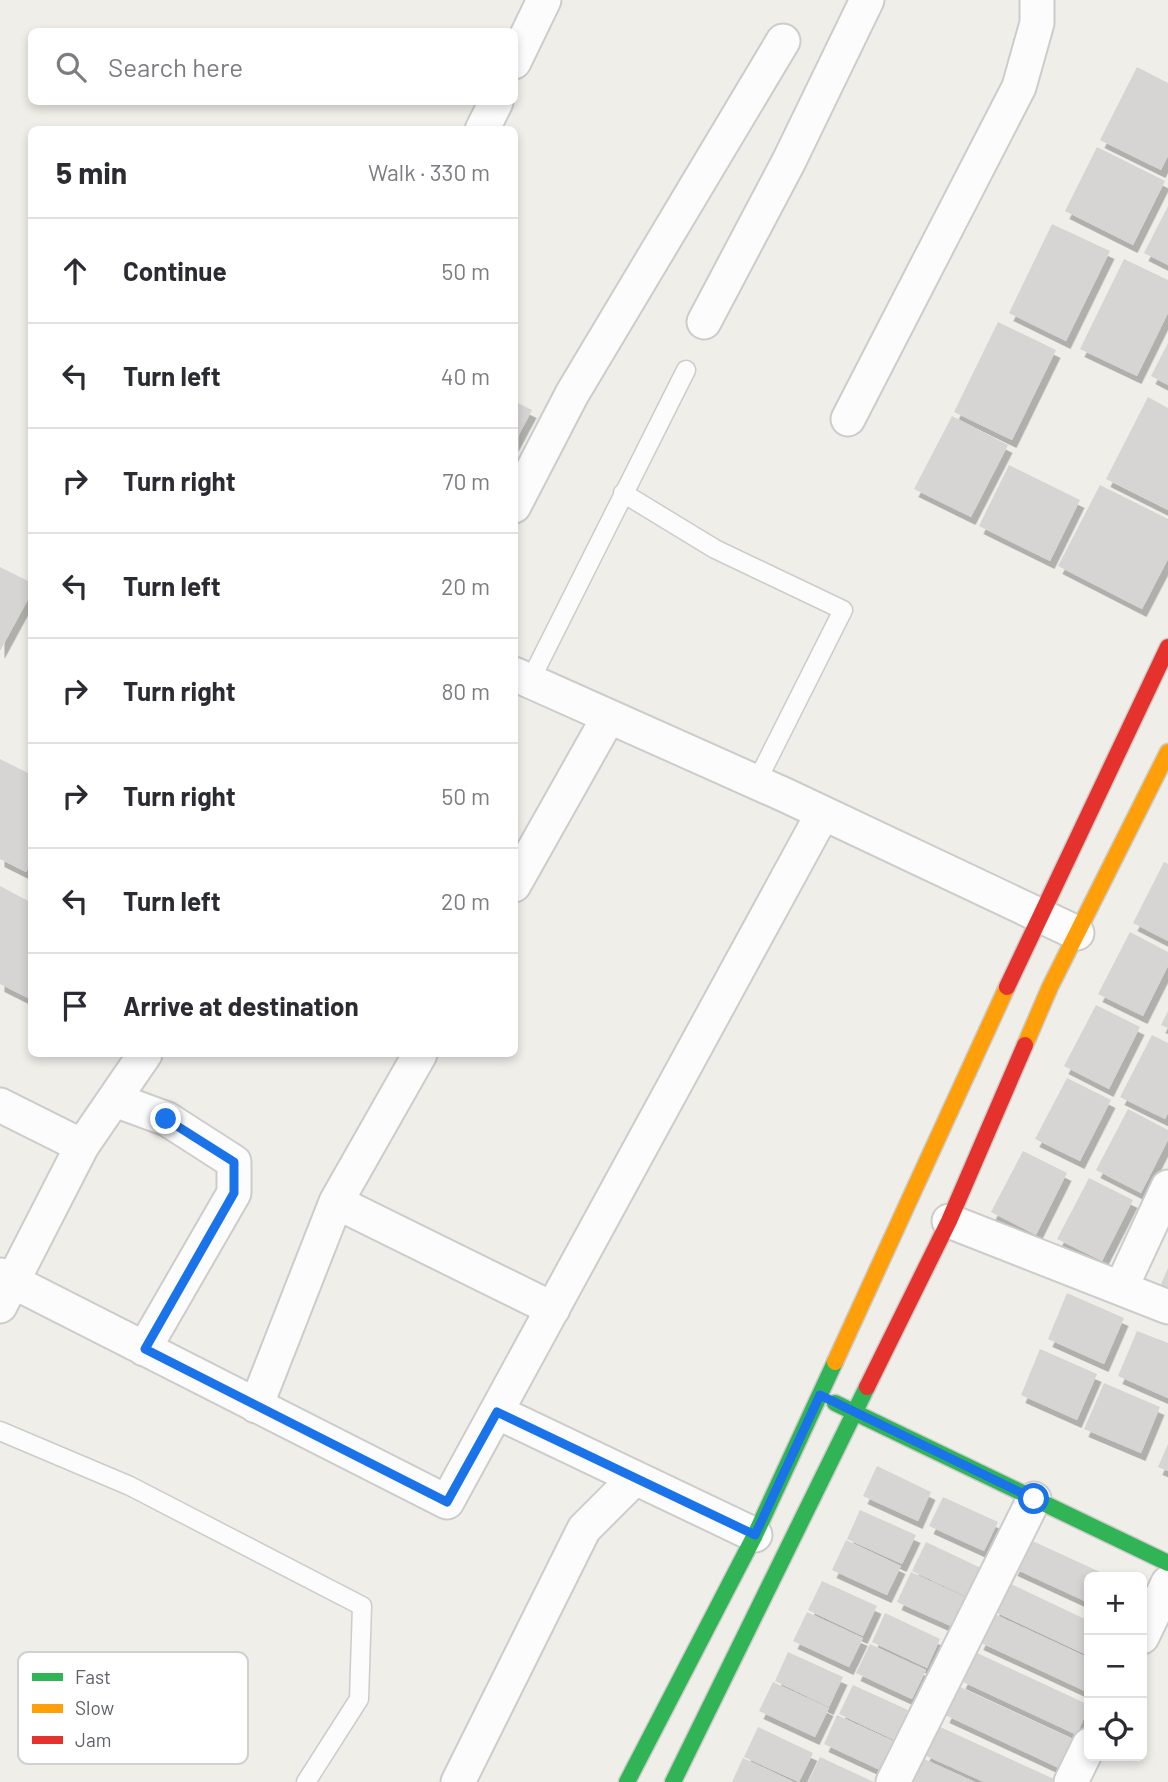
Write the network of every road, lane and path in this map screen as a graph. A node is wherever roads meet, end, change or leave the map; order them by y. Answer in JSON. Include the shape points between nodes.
{"nodes":[{"id":1,"x":544,"y":0,"type":"edge"},
{"id":2,"x":867,"y":0,"type":"edge"},
{"id":3,"x":1037,"y":0,"type":"edge"},
{"id":4,"x":783,"y":41,"type":"dead end"},
{"id":5,"x":518,"y":54,"type":"edge"},
{"id":6,"x":494,"y":105,"type":"edge"},
{"id":7,"x":484,"y":126,"type":"edge"},
{"id":8,"x":704,"y":322,"type":"dead end"},
{"id":9,"x":686,"y":370,"type":"dead end"},
{"id":10,"x":848,"y":419,"type":"dead end"},
{"id":11,"x":623,"y":493,"type":"junction"},
{"id":12,"x":518,"y":498,"type":"edge"},
{"id":13,"x":1168,"y":647,"type":"edge"},
{"id":14,"x":522,"y":678,"type":"edge"},
{"id":15,"x":608,"y":718,"type":"junction"},
{"id":16,"x":1168,"y":752,"type":"edge"},
{"id":17,"x":756,"y":783,"type":"junction"},
{"id":18,"x":823,"y":813,"type":"junction"},
{"id":19,"x":518,"y":878,"type":"edge"},
{"id":20,"x":1040,"y":916,"type":"junction"},
{"id":21,"x":1077,"y":933,"type":"junction"},
{"id":22,"x":143,"y":1057,"type":"edge"},
{"id":23,"x":418,"y":1057,"type":"edge"},
{"id":24,"x":115,"y":1100,"type":"junction"},
{"id":25,"x":0,"y":1105,"type":"edge"},
{"id":26,"x":82,"y":1146,"type":"junction"},
{"id":27,"x":1168,"y":1187,"type":"edge"},
{"id":28,"x":337,"y":1202,"type":"junction"},
{"id":29,"x":950,"y":1221,"type":"junction"},
{"id":30,"x":5,"y":1288,"type":"edge"},
{"id":31,"x":1121,"y":1288,"type":"junction"},
{"id":32,"x":1168,"y":1307,"type":"edge"},
{"id":33,"x":553,"y":1308,"type":"junction"},
{"id":34,"x":145,"y":1349,"type":"junction"},
{"id":35,"x":820,"y":1395,"type":"junction"},
{"id":36,"x":256,"y":1406,"type":"junction"},
{"id":37,"x":497,"y":1412,"type":"junction"},
{"id":38,"x":857,"y":1413,"type":"junction"},
{"id":39,"x":0,"y":1431,"type":"edge"},
{"id":40,"x":634,"y":1479,"type":"junction"},
{"id":41,"x":1034,"y":1499,"type":"junction"},
{"id":42,"x":755,"y":1535,"type":"junction"},
{"id":43,"x":1168,"y":1563,"type":"edge"},
{"id":44,"x":1168,"y":1583,"type":"edge"},
{"id":45,"x":1143,"y":1635,"type":"edge"},
{"id":46,"x":1084,"y":1755,"type":"edge"},
{"id":47,"x":306,"y":1782,"type":"edge"},
{"id":48,"x":458,"y":1782,"type":"edge"},
{"id":49,"x":627,"y":1782,"type":"edge"},
{"id":50,"x":673,"y":1782,"type":"edge"},
{"id":51,"x":893,"y":1782,"type":"edge"},
{"id":52,"x":1071,"y":1782,"type":"edge"}],
"edges":[{"from":1,"to":5,"type":"street"},
{"from":2,"to":8,"type":"street"},
{"from":3,"to":10,"type":"street","via":[[1037,23],[1019,87]]},
{"from":4,"to":12,"type":"street","via":[[572,394]]},
{"from":6,"to":7,"type":"street"},
{"from":9,"to":11,"type":"lane"},
{"from":11,"to":14,"type":"lane"},
{"from":11,"to":17,"type":"lane","via":[[715,549],[843,610]]},
{"from":13,"to":20,"type":"street"},
{"from":14,"to":15,"type":"street"},
{"from":15,"to":17,"type":"street"},
{"from":15,"to":19,"type":"street"},
{"from":16,"to":21,"type":"street"},
{"from":17,"to":18,"type":"street"},
{"from":18,"to":20,"type":"street"},
{"from":18,"to":33,"type":"street"},
{"from":20,"to":21,"type":"street"},
{"from":20,"to":35,"type":"street"},
{"from":21,"to":29,"type":"street"},
{"from":22,"to":24,"type":"street"},
{"from":23,"to":28,"type":"street"},
{"from":24,"to":26,"type":"street"},
{"from":24,"to":34,"type":"street","via":[[166,1119],[234,1162],[234,1193]]},
{"from":25,"to":26,"type":"street"},
{"from":26,"to":30,"type":"street"},
{"from":27,"to":31,"type":"street"},
{"from":28,"to":33,"type":"street"},
{"from":28,"to":36,"type":"street"},
{"from":29,"to":31,"type":"street"},
{"from":29,"to":38,"type":"street"},
{"from":30,"to":34,"type":"street"},
{"from":31,"to":32,"type":"street"},
{"from":33,"to":37,"type":"street"},
{"from":34,"to":36,"type":"street"},
{"from":35,"to":38,"type":"street"},
{"from":35,"to":42,"type":"street"},
{"from":36,"to":37,"type":"street","via":[[447,1502]]},
{"from":37,"to":40,"type":"street"},
{"from":38,"to":41,"type":"street"},
{"from":38,"to":50,"type":"street"},
{"from":39,"to":47,"type":"lane","via":[[130,1486],[362,1606],[359,1699]]},
{"from":40,"to":42,"type":"street"},
{"from":40,"to":48,"type":"street","via":[[584,1529]]},
{"from":41,"to":43,"type":"street"},
{"from":41,"to":51,"type":"street"},
{"from":42,"to":49,"type":"street"},
{"from":44,"to":45,"type":"street"},
{"from":46,"to":52,"type":"street"}]}
